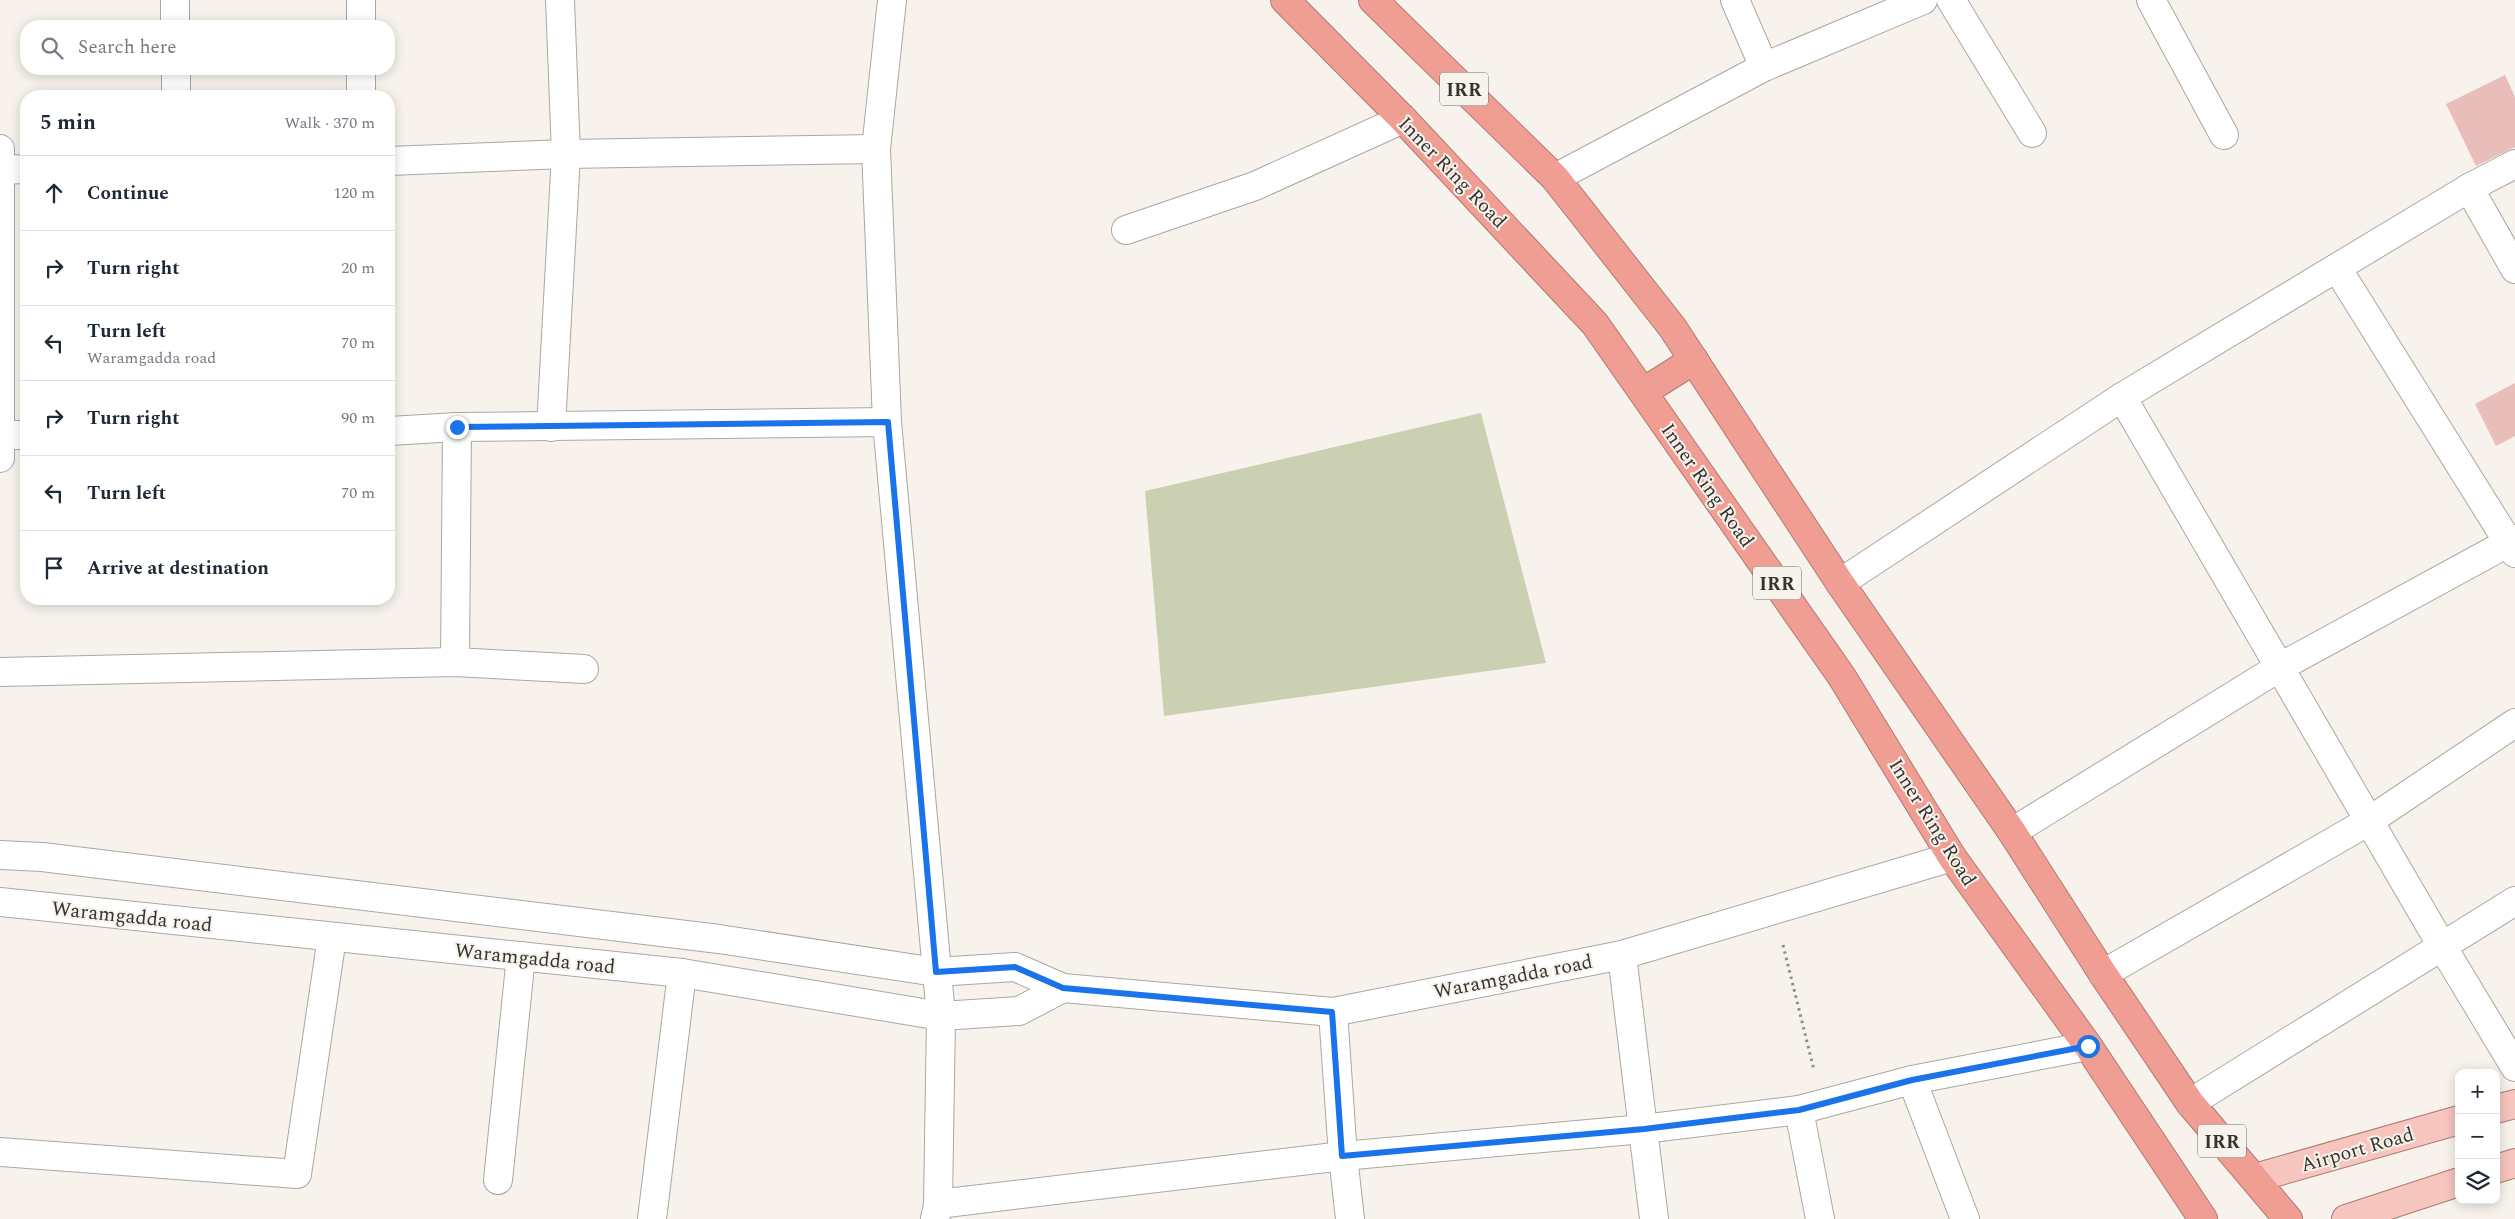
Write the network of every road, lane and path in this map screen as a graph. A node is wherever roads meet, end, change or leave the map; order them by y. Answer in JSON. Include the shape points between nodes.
{"nodes":[{"id":1,"x":175,"y":0,"type":"edge"},
{"id":2,"x":362,"y":0,"type":"edge"},
{"id":3,"x":560,"y":0,"type":"edge"},
{"id":4,"x":892,"y":0,"type":"edge"},
{"id":5,"x":1285,"y":0,"type":"edge"},
{"id":6,"x":1373,"y":0,"type":"edge"},
{"id":7,"x":1736,"y":0,"type":"edge"},
{"id":8,"x":1923,"y":0,"type":"edge"},
{"id":9,"x":1951,"y":0,"type":"edge"},
{"id":10,"x":2151,"y":0,"type":"edge"},
{"id":11,"x":175,"y":20,"type":"edge"},
{"id":12,"x":361,"y":20,"type":"edge"},
{"id":13,"x":1764,"y":67,"type":"junction"},
{"id":14,"x":176,"y":75,"type":"edge"},
{"id":15,"x":361,"y":75,"type":"edge"},
{"id":16,"x":176,"y":90,"type":"edge"},
{"id":17,"x":361,"y":90,"type":"edge"},
{"id":18,"x":1403,"y":119,"type":"junction"},
{"id":19,"x":2032,"y":133,"type":"dead end"},
{"id":20,"x":2224,"y":135,"type":"dead end"},
{"id":21,"x":876,"y":149,"type":"junction"},
{"id":22,"x":566,"y":154,"type":"junction"},
{"id":23,"x":395,"y":161,"type":"edge"},
{"id":24,"x":9,"y":162,"type":"edge"},
{"id":25,"x":2515,"y":164,"type":"edge"},
{"id":26,"x":1555,"y":178,"type":"junction"},
{"id":27,"x":2469,"y":188,"type":"junction"},
{"id":28,"x":1126,"y":230,"type":"dead end"},
{"id":29,"x":2337,"y":268,"type":"junction"},
{"id":30,"x":2515,"y":269,"type":"edge"},
{"id":31,"x":1694,"y":360,"type":"junction"},
{"id":32,"x":1643,"y":392,"type":"junction"},
{"id":33,"x":2122,"y":397,"type":"junction"},
{"id":34,"x":888,"y":422,"type":"junction"},
{"id":35,"x":457,"y":427,"type":"junction"},
{"id":36,"x":551,"y":427,"type":"junction"},
{"id":37,"x":395,"y":431,"type":"edge"},
{"id":38,"x":7,"y":441,"type":"edge"},
{"id":39,"x":2513,"y":545,"type":"edge"},
{"id":40,"x":1840,"y":583,"type":"junction"},
{"id":41,"x":455,"y":662,"type":"junction"},
{"id":42,"x":2280,"y":667,"type":"junction"},
{"id":43,"x":584,"y":669,"type":"dead end"},
{"id":44,"x":0,"y":672,"type":"edge"},
{"id":45,"x":2515,"y":723,"type":"edge"},
{"id":46,"x":2368,"y":821,"type":"junction"},
{"id":47,"x":2012,"y":832,"type":"junction"},
{"id":48,"x":0,"y":855,"type":"edge"},
{"id":49,"x":1952,"y":857,"type":"junction"},
{"id":50,"x":2515,"y":901,"type":"edge"},
{"id":51,"x":0,"y":902,"type":"edge"},
{"id":52,"x":1774,"y":910,"type":"junction"},
{"id":53,"x":332,"y":936,"type":"junction"},
{"id":54,"x":2442,"y":946,"type":"junction"},
{"id":55,"x":1622,"y":955,"type":"junction"},
{"id":56,"x":521,"y":956,"type":"junction"},
{"id":57,"x":936,"y":972,"type":"junction"},
{"id":58,"x":682,"y":973,"type":"junction"},
{"id":59,"x":2103,"y":974,"type":"junction"},
{"id":60,"x":1063,"y":988,"type":"junction"},
{"id":61,"x":1332,"y":1012,"type":"junction"},
{"id":62,"x":941,"y":1016,"type":"junction"},
{"id":63,"x":2088,"y":1046,"type":"junction"},
{"id":64,"x":2515,"y":1067,"type":"edge"},
{"id":65,"x":1912,"y":1080,"type":"junction"},
{"id":66,"x":2190,"y":1103,"type":"junction"},
{"id":67,"x":2515,"y":1104,"type":"edge"},
{"id":68,"x":1811,"y":1107,"type":"junction"},
{"id":69,"x":2500,"y":1108,"type":"edge"},
{"id":70,"x":2455,"y":1121,"type":"edge"},
{"id":71,"x":1644,"y":1129,"type":"junction"},
{"id":72,"x":0,"y":1152,"type":"edge"},
{"id":73,"x":1342,"y":1156,"type":"junction"},
{"id":74,"x":2515,"y":1163,"type":"edge"},
{"id":75,"x":2500,"y":1168,"type":"edge"},
{"id":76,"x":2255,"y":1178,"type":"junction"},
{"id":77,"x":498,"y":1180,"type":"dead end"},
{"id":78,"x":2455,"y":1183,"type":"edge"},
{"id":79,"x":937,"y":1211,"type":"edge"},
{"id":80,"x":652,"y":1219,"type":"edge"},
{"id":81,"x":1350,"y":1219,"type":"edge"},
{"id":82,"x":1654,"y":1219,"type":"edge"},
{"id":83,"x":1820,"y":1219,"type":"edge"},
{"id":84,"x":1965,"y":1219,"type":"edge"},
{"id":85,"x":2203,"y":1219,"type":"edge"},
{"id":86,"x":2288,"y":1219,"type":"edge"},
{"id":87,"x":2346,"y":1219,"type":"edge"}],
"edges":[{"from":1,"to":11,"type":"street"},
{"from":2,"to":12,"type":"street"},
{"from":3,"to":22,"type":"street"},
{"from":4,"to":21,"type":"street"},
{"from":5,"to":18,"type":"highway","name":"Inner Ring Road","number":"IRR"},
{"from":6,"to":26,"type":"highway","number":"IRR"},
{"from":7,"to":13,"type":"street"},
{"from":8,"to":13,"type":"street"},
{"from":9,"to":19,"type":"street"},
{"from":10,"to":20,"type":"street"},
{"from":13,"to":26,"type":"street"},
{"from":14,"to":16,"type":"street"},
{"from":15,"to":17,"type":"street"},
{"from":18,"to":28,"type":"street","via":[[1255,186]]},
{"from":18,"to":32,"type":"highway","name":"Inner Ring Road","number":"IRR","via":[[1595,324]]},
{"from":21,"to":22,"type":"street"},
{"from":21,"to":34,"type":"street"},
{"from":22,"to":23,"type":"street"},
{"from":22,"to":36,"type":"street"},
{"from":24,"to":38,"type":"street"},
{"from":25,"to":27,"type":"street"},
{"from":26,"to":31,"type":"highway","number":"IRR","via":[[1672,326]]},
{"from":27,"to":29,"type":"street"},
{"from":27,"to":30,"type":"street"},
{"from":29,"to":33,"type":"street"},
{"from":29,"to":39,"type":"street"},
{"from":31,"to":32,"type":"highway"},
{"from":31,"to":40,"type":"highway","number":"IRR"},
{"from":32,"to":49,"type":"highway","name":"Inner Ring Road","number":"IRR","via":[[1842,676]]},
{"from":33,"to":40,"type":"street"},
{"from":33,"to":42,"type":"street"},
{"from":34,"to":36,"type":"street"},
{"from":34,"to":57,"type":"street"},
{"from":35,"to":36,"type":"street"},
{"from":35,"to":37,"type":"street"},
{"from":35,"to":41,"type":"street"},
{"from":39,"to":42,"type":"street"},
{"from":40,"to":47,"type":"highway","number":"IRR"},
{"from":41,"to":43,"type":"street"},
{"from":41,"to":44,"type":"street"},
{"from":42,"to":46,"type":"street"},
{"from":42,"to":47,"type":"street"},
{"from":45,"to":46,"type":"street"},
{"from":46,"to":54,"type":"street"},
{"from":46,"to":59,"type":"street"},
{"from":47,"to":59,"type":"highway","number":"IRR"},
{"from":48,"to":57,"type":"street","name":"Waramgadda road","via":[[42,857],[709,938]]},
{"from":49,"to":52,"type":"street","name":"Waramgadda road"},
{"from":49,"to":63,"type":"highway","name":"Inner Ring Road","number":"IRR"},
{"from":50,"to":54,"type":"street"},
{"from":51,"to":53,"type":"street","name":"Waramgadda road"},
{"from":52,"to":55,"type":"street","name":"Waramgadda road"},
{"from":52,"to":68,"type":"path"},
{"from":53,"to":56,"type":"street","name":"Waramgadda road"},
{"from":53,"to":72,"type":"street","via":[[297,1174]]},
{"from":54,"to":64,"type":"street"},
{"from":54,"to":66,"type":"street"},
{"from":55,"to":61,"type":"street","name":"Waramgadda road"},
{"from":55,"to":71,"type":"street"},
{"from":56,"to":58,"type":"street","name":"Waramgadda road"},
{"from":56,"to":77,"type":"street"},
{"from":57,"to":60,"type":"street","name":"Waramgadda road","via":[[1015,967]]},
{"from":57,"to":62,"type":"street"},
{"from":58,"to":62,"type":"street","name":"Waramgadda road"},
{"from":58,"to":80,"type":"street"},
{"from":59,"to":66,"type":"highway","number":"IRR"},
{"from":60,"to":61,"type":"street","name":"Waramgadda road"},
{"from":60,"to":62,"type":"street","name":"Waramgadda road","via":[[1019,1011]]},
{"from":61,"to":73,"type":"street"},
{"from":62,"to":79,"type":"street"},
{"from":63,"to":65,"type":"street"},
{"from":63,"to":85,"type":"highway","name":"Inner Ring Road","number":"IRR"},
{"from":65,"to":68,"type":"street"},
{"from":65,"to":84,"type":"street"},
{"from":66,"to":76,"type":"highway","number":"IRR"},
{"from":67,"to":69,"type":"main road"},
{"from":68,"to":71,"type":"street"},
{"from":68,"to":83,"type":"street"},
{"from":70,"to":76,"type":"main road","name":"Airport Road"},
{"from":71,"to":73,"type":"street"},
{"from":71,"to":82,"type":"street"},
{"from":73,"to":79,"type":"street"},
{"from":73,"to":81,"type":"street"},
{"from":74,"to":75,"type":"main road"},
{"from":76,"to":86,"type":"highway","number":"IRR"},
{"from":78,"to":87,"type":"main road"}]}
